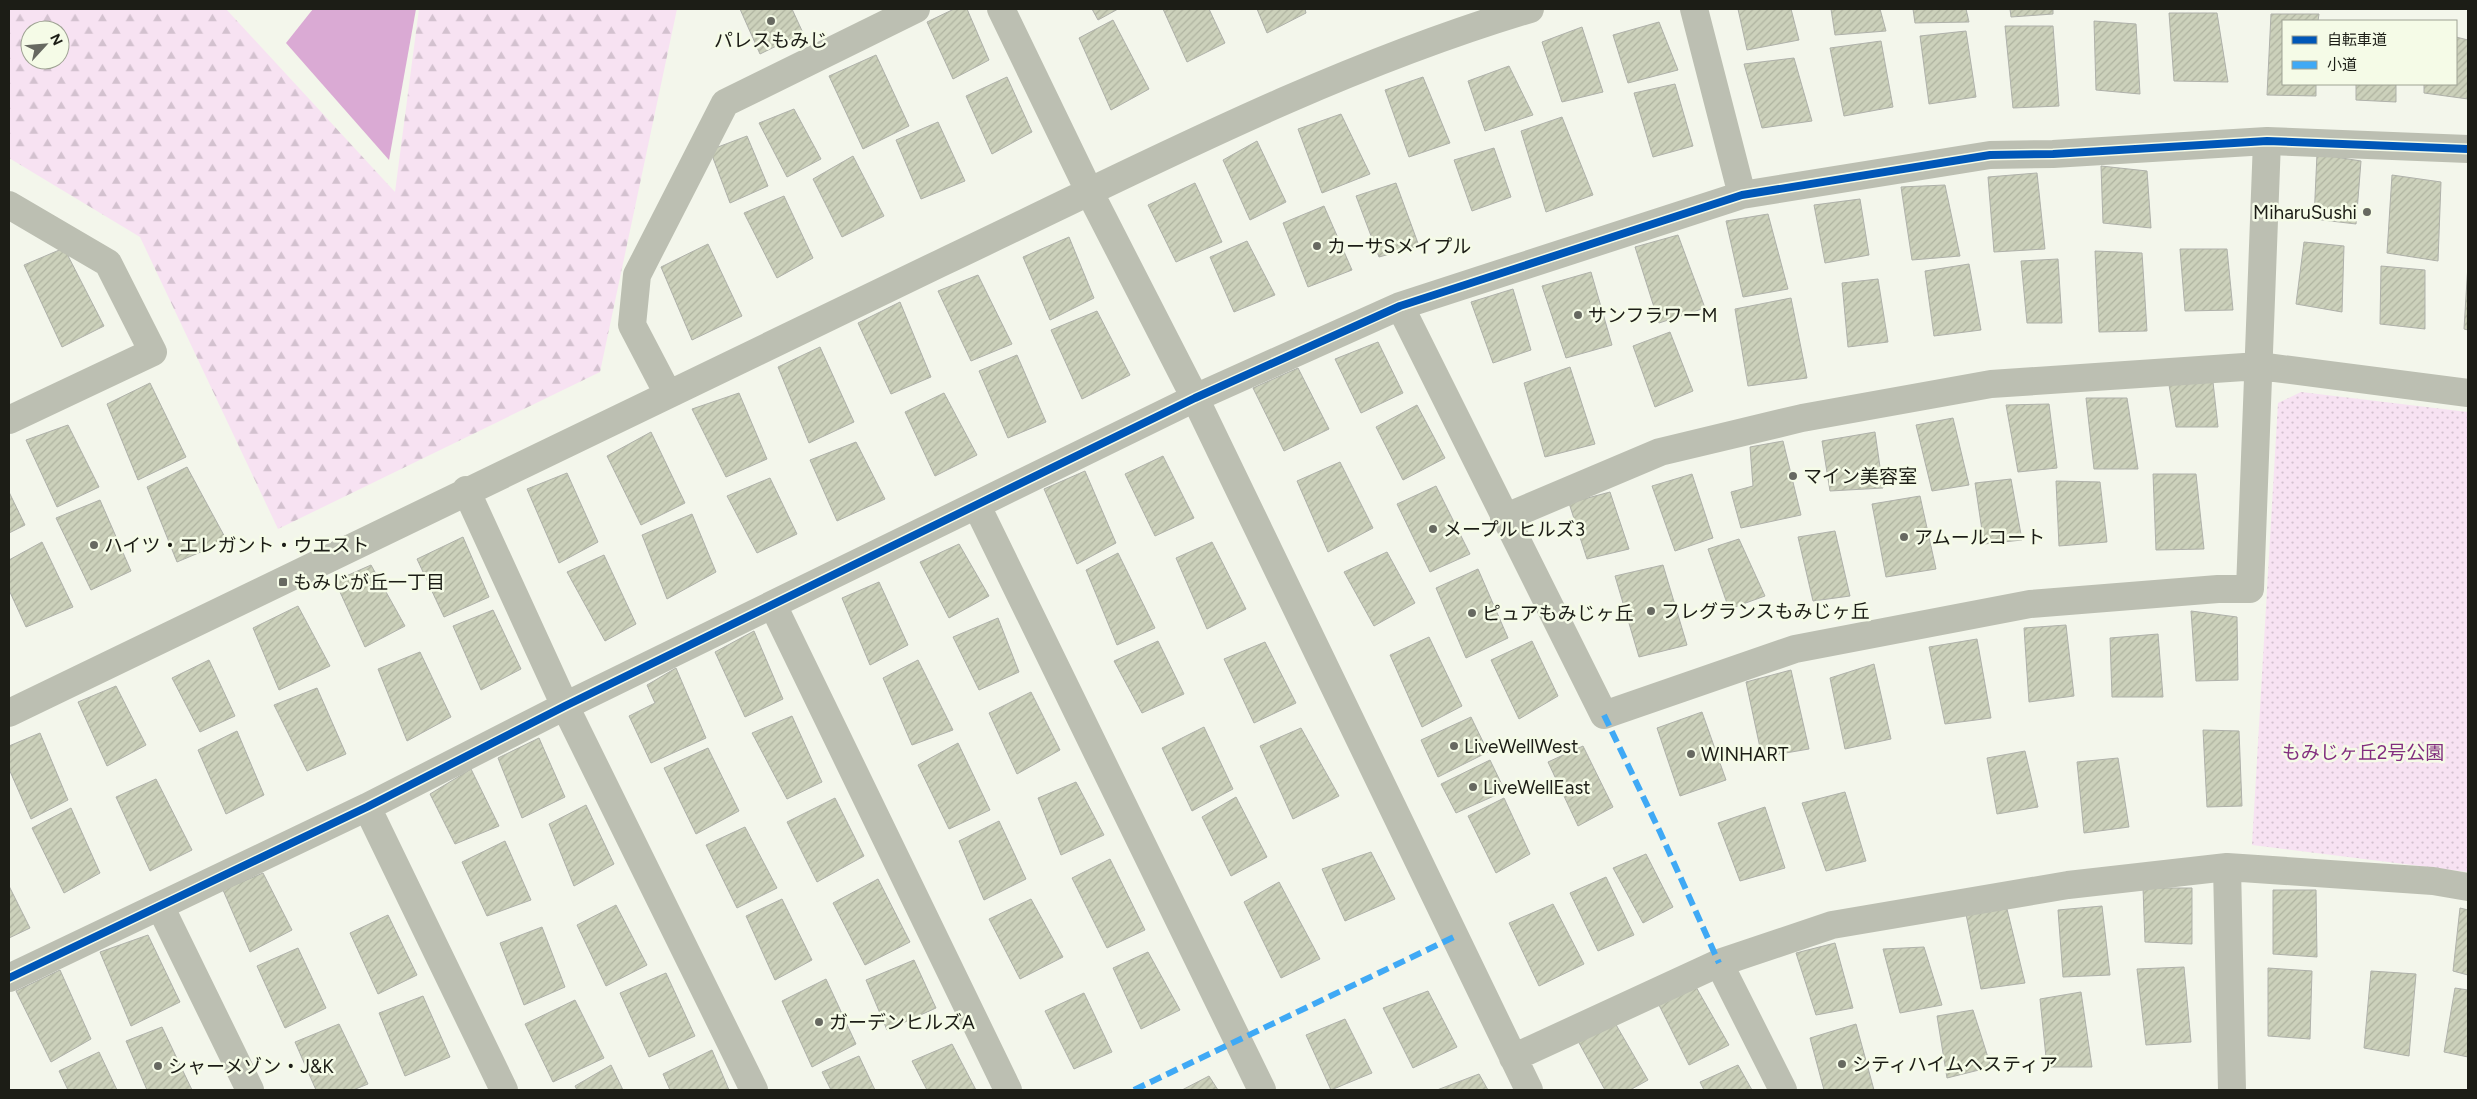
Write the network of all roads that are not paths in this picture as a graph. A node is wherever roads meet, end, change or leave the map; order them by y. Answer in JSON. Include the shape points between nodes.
{"nodes":[{"id":1,"x":916,"y":9,"type":"edge"},
{"id":2,"x":1001,"y":9,"type":"edge"},
{"id":3,"x":1530,"y":9,"type":"edge"},
{"id":4,"x":1694,"y":9,"type":"edge"},
{"id":5,"x":2266,"y":141,"type":"junction"},
{"id":6,"x":2468,"y":149,"type":"edge"},
{"id":7,"x":1090,"y":193,"type":"junction"},
{"id":8,"x":1742,"y":195,"type":"junction"},
{"id":9,"x":9,"y":205,"type":"edge"},
{"id":10,"x":1400,"y":306,"type":"junction"},
{"id":11,"x":2259,"y":366,"type":"junction"},
{"id":12,"x":667,"y":392,"type":"junction"},
{"id":13,"x":2468,"y":393,"type":"edge"},
{"id":14,"x":1195,"y":398,"type":"junction"},
{"id":15,"x":9,"y":420,"type":"edge"},
{"id":16,"x":466,"y":490,"type":"junction"},
{"id":17,"x":976,"y":506,"type":"junction"},
{"id":18,"x":1504,"y":518,"type":"junction"},
{"id":19,"x":773,"y":605,"type":"junction"},
{"id":20,"x":565,"y":706,"type":"junction"},
{"id":21,"x":9,"y":713,"type":"edge"},
{"id":22,"x":367,"y":808,"type":"junction"},
{"id":23,"x":2227,"y":866,"type":"junction"},
{"id":24,"x":2468,"y":887,"type":"edge"},
{"id":25,"x":160,"y":906,"type":"junction"},
{"id":26,"x":1719,"y":963,"type":"junction"},
{"id":27,"x":9,"y":978,"type":"edge"},
{"id":28,"x":1513,"y":1058,"type":"junction"},
{"id":29,"x":250,"y":1090,"type":"edge"},
{"id":30,"x":504,"y":1090,"type":"edge"},
{"id":31,"x":754,"y":1090,"type":"edge"},
{"id":32,"x":1008,"y":1090,"type":"edge"},
{"id":33,"x":1262,"y":1090,"type":"edge"},
{"id":34,"x":1529,"y":1090,"type":"edge"},
{"id":35,"x":1783,"y":1090,"type":"edge"},
{"id":36,"x":2232,"y":1090,"type":"edge"}],
"edges":[{"from":1,"to":12,"type":"street","via":[[725,103],[637,275],[632,325]]},
{"from":2,"to":7,"type":"street"},
{"from":3,"to":7,"type":"street","via":[[1456,31],[1297,95]]},
{"from":4,"to":8,"type":"street"},
{"from":5,"to":6,"type":"street"},
{"from":5,"to":8,"type":"street","via":[[1990,155]]},
{"from":5,"to":11,"type":"street"},
{"from":7,"to":12,"type":"street"},
{"from":7,"to":14,"type":"street"},
{"from":8,"to":10,"type":"street"},
{"from":9,"to":15,"type":"street","via":[[108,263],[153,352]]},
{"from":10,"to":14,"type":"street"},
{"from":10,"to":18,"type":"street"},
{"from":11,"to":13,"type":"street"},
{"from":11,"to":18,"type":"street","via":[[1991,384],[1802,418],[1660,452]]},
{"from":11,"to":18,"type":"street","via":[[2250,589],[2030,604],[1794,649],[1604,715]]},
{"from":12,"to":16,"type":"street"},
{"from":14,"to":17,"type":"street"},
{"from":14,"to":28,"type":"street"},
{"from":16,"to":20,"type":"street"},
{"from":16,"to":21,"type":"street"},
{"from":17,"to":19,"type":"street"},
{"from":17,"to":33,"type":"street"},
{"from":19,"to":20,"type":"street"},
{"from":19,"to":32,"type":"street"},
{"from":20,"to":22,"type":"street"},
{"from":20,"to":31,"type":"street"},
{"from":22,"to":25,"type":"street"},
{"from":22,"to":30,"type":"street"},
{"from":23,"to":24,"type":"street","via":[[2433,881]]},
{"from":23,"to":26,"type":"street","via":[[2068,885],[1832,924]]},
{"from":23,"to":36,"type":"street"},
{"from":25,"to":27,"type":"street"},
{"from":25,"to":29,"type":"street"},
{"from":26,"to":28,"type":"street"},
{"from":26,"to":35,"type":"street"},
{"from":28,"to":34,"type":"street"}]}
